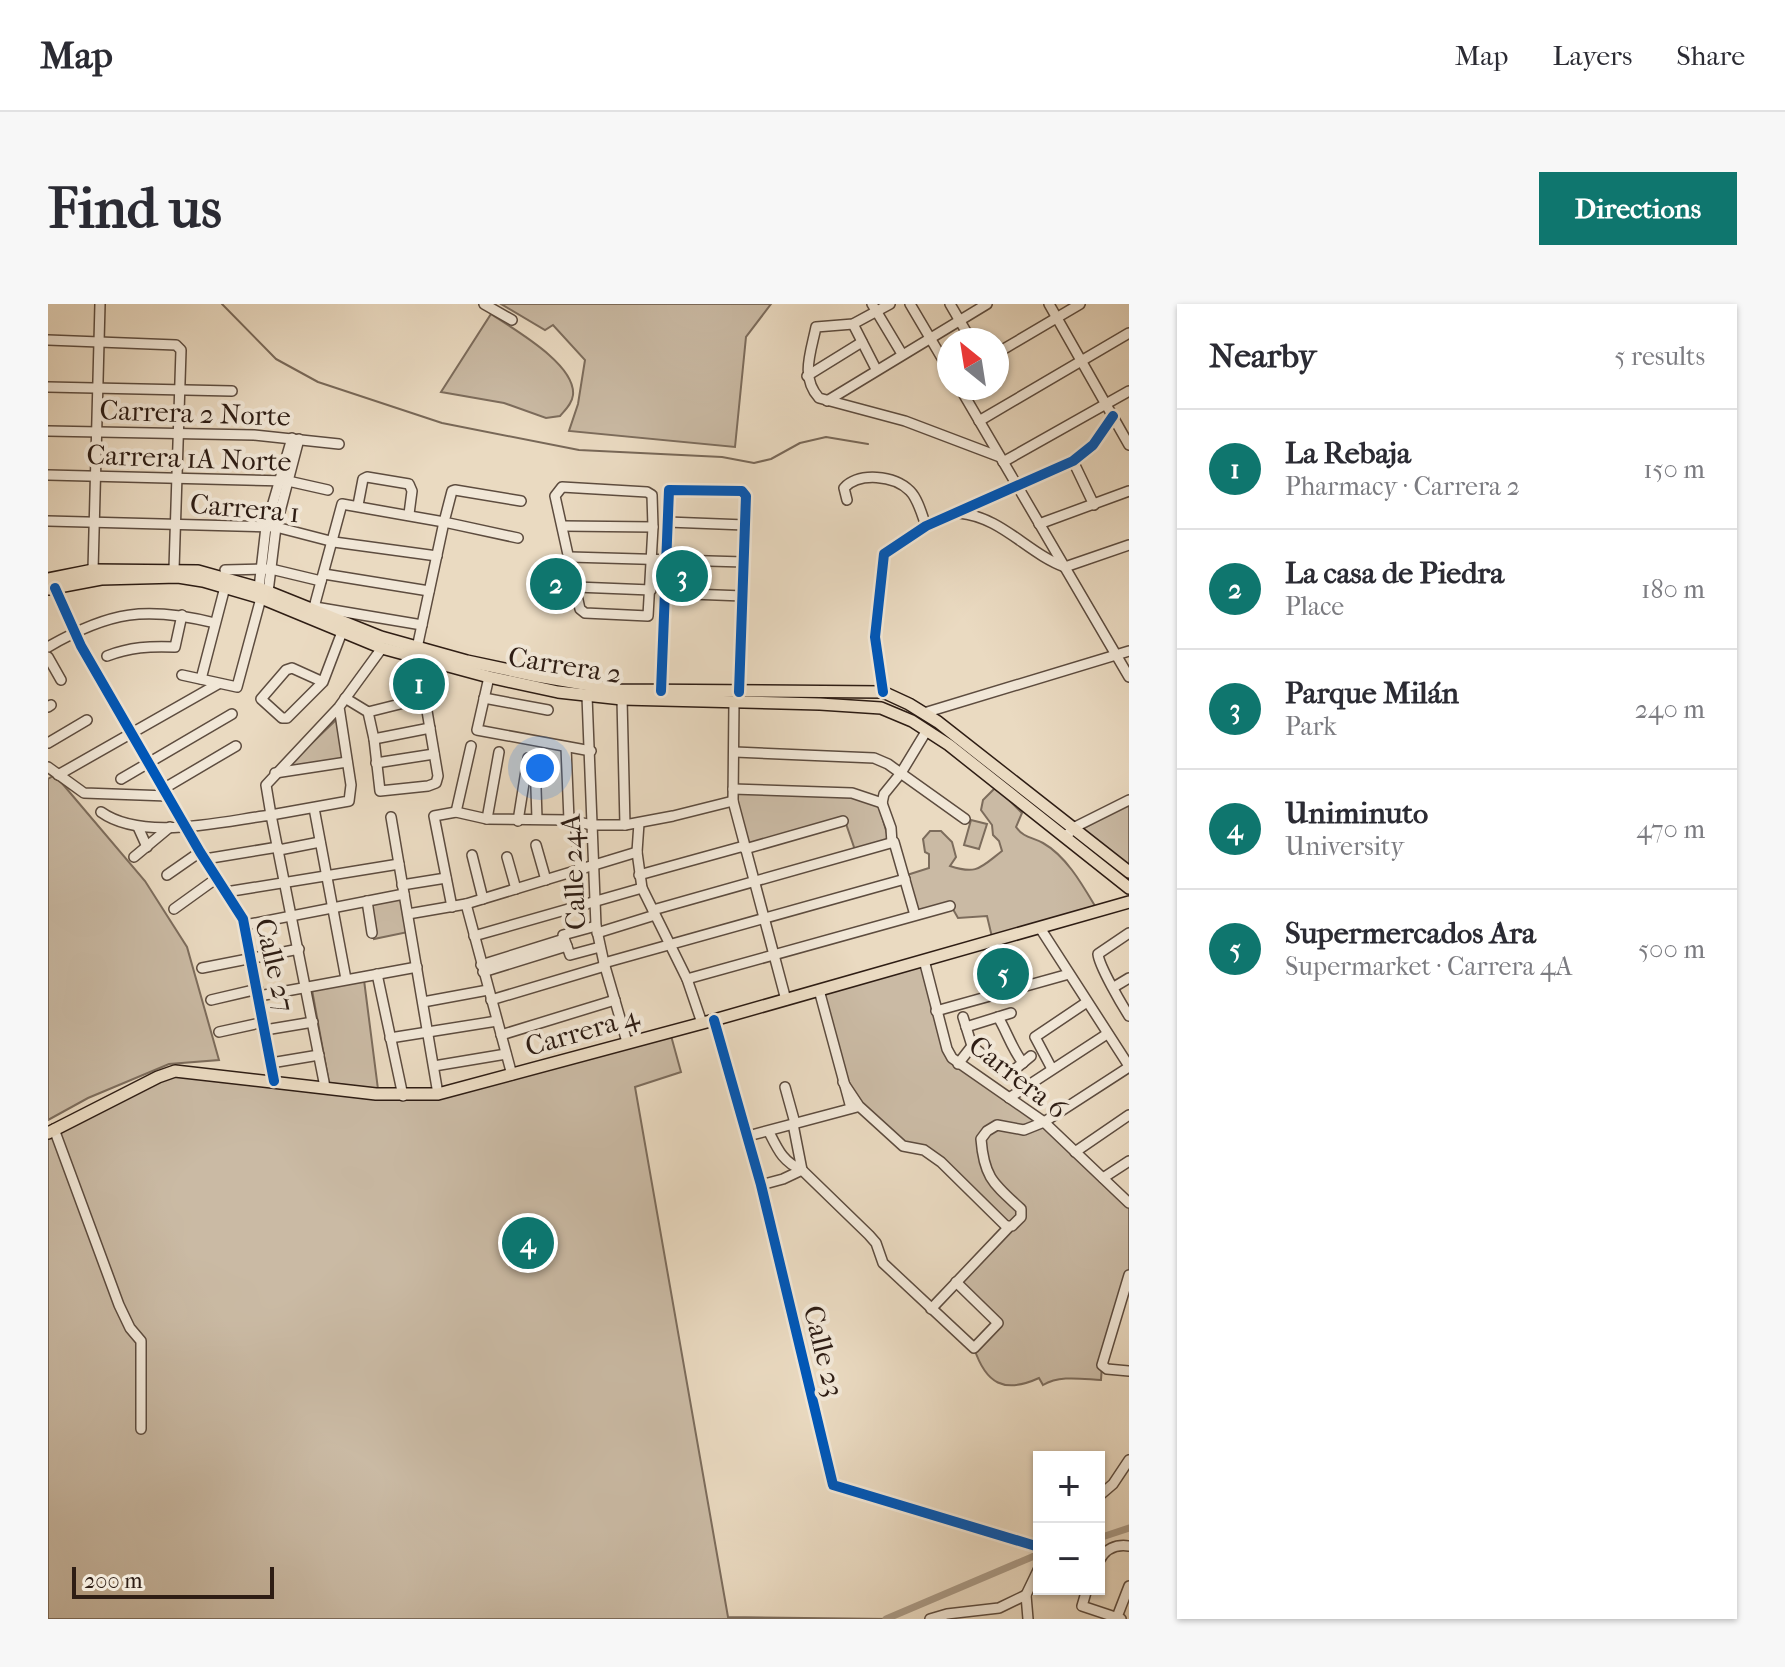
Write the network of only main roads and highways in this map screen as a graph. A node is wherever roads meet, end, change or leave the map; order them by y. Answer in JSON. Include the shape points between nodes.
{"nodes":[{"id":1,"x":50,"y":585,"type":"edge"},
{"id":2,"x":262,"y":593,"type":"junction"},
{"id":3,"x":376,"y":641,"type":"junction"},
{"id":4,"x":737,"y":697,"type":"junction"},
{"id":5,"x":1129,"y":872,"type":"edge"},
{"id":6,"x":1129,"y":888,"type":"edge"},
{"id":7,"x":1129,"y":902,"type":"edge"},
{"id":8,"x":51,"y":1131,"type":"edge"}],
"edges":[{"from":1,"to":2,"type":"main road","name":"Carrera 2","via":[[167,577]]},
{"from":1,"to":2,"type":"main road","name":"Carrera 2","via":[[93,570],[174,569],[198,571]]},
{"from":2,"to":3,"type":"main road","name":"Carrera 2","via":[[342,632]]},
{"from":2,"to":3,"type":"main road","name":"Carrera 2","via":[[314,609]]},
{"from":3,"to":4,"type":"main road","name":"Carrera 2","via":[[579,685]]},
{"from":3,"to":4,"type":"main road","name":"Carrera 2","via":[[489,677],[587,696]]},
{"from":4,"to":5,"type":"main road","name":"Carrera 2","via":[[883,692],[924,713]]},
{"from":4,"to":6,"type":"main road","name":"Carrera 2","via":[[881,708],[912,721],[994,779]]},
{"from":7,"to":8,"type":"main road","name":"Carrera 4","via":[[438,1094],[403,1096],[175,1071]]}]}
